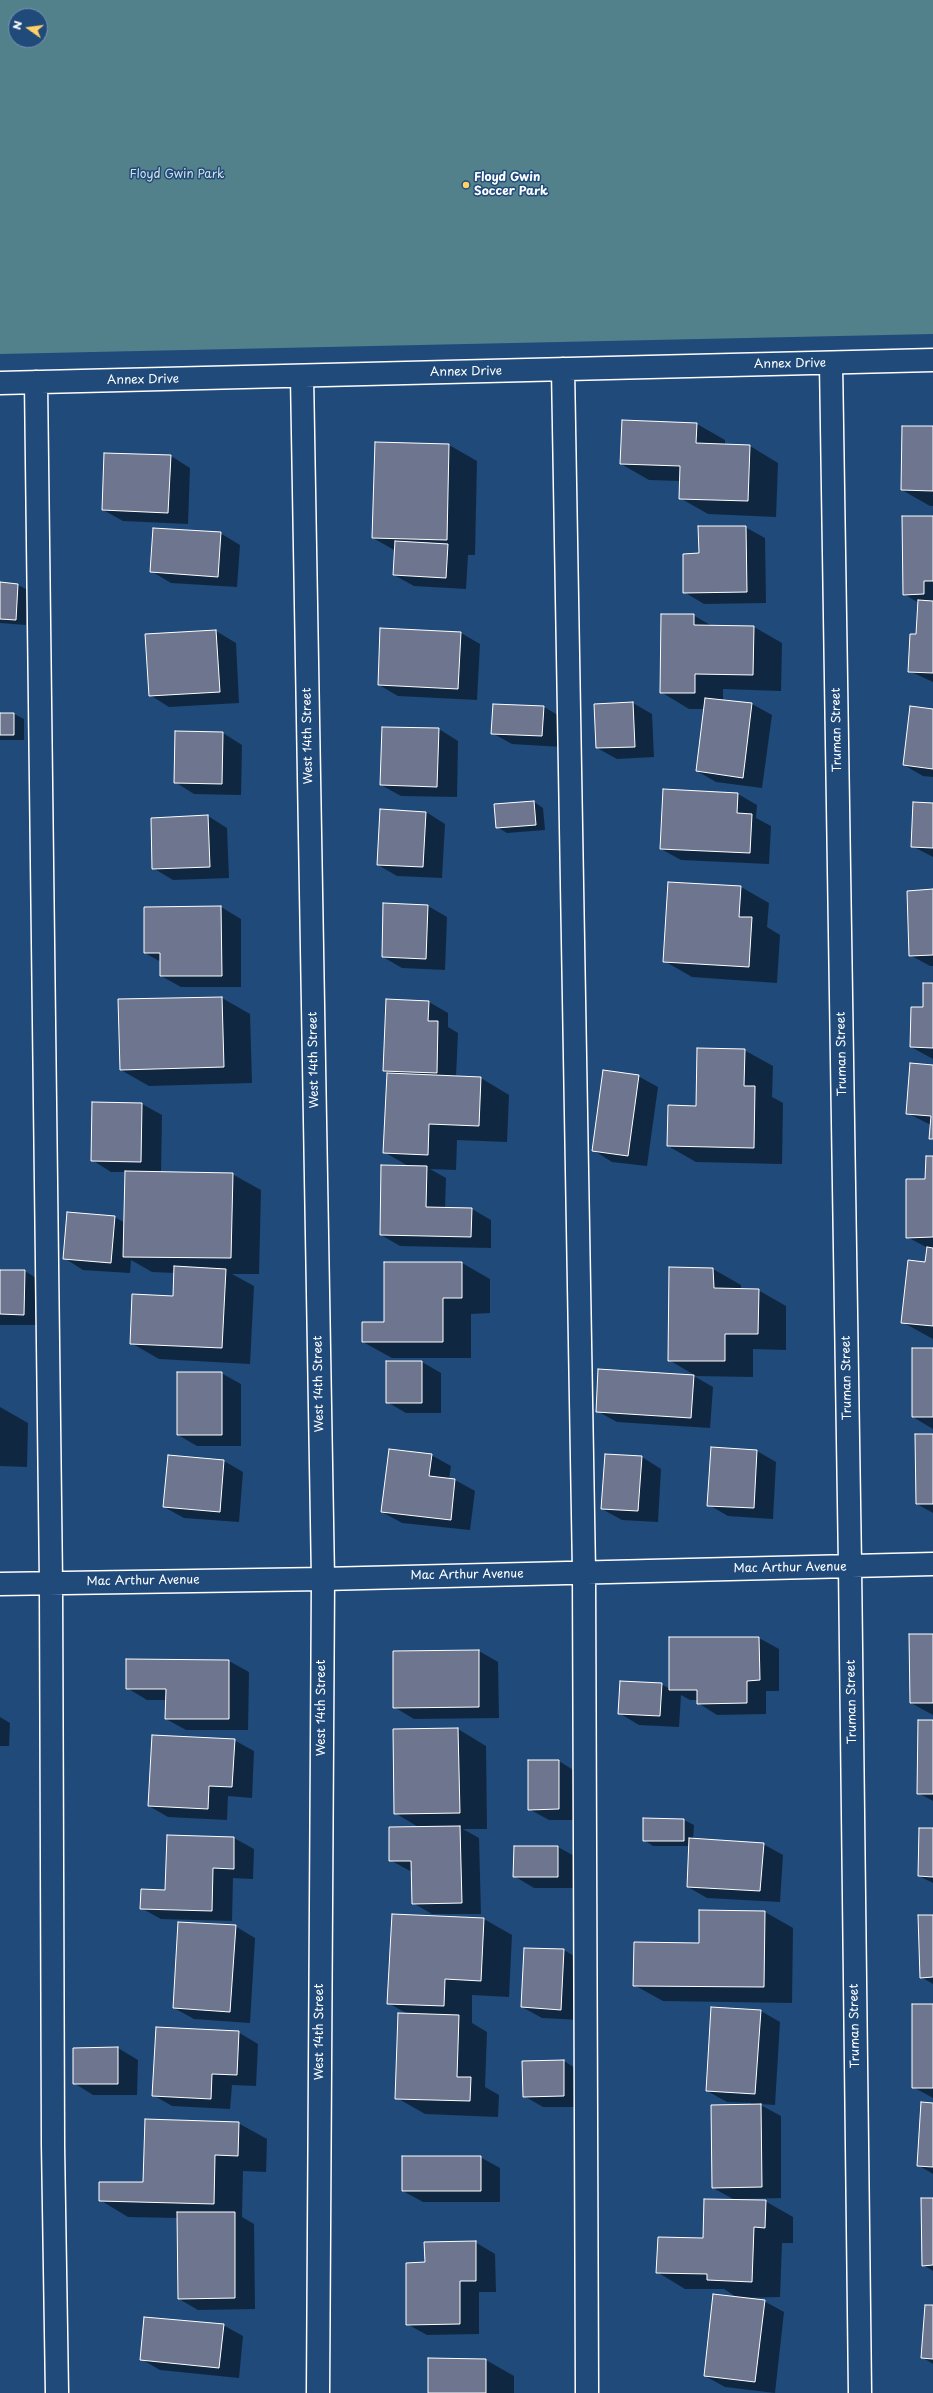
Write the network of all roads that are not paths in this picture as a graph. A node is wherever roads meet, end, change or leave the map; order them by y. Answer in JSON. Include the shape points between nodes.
{"nodes":[{"id":1,"x":933,"y":360,"type":"edge"},
{"id":2,"x":831,"y":363,"type":"junction"},
{"id":3,"x":563,"y":369,"type":"junction"},
{"id":4,"x":302,"y":376,"type":"junction"},
{"id":5,"x":36,"y":382,"type":"junction"},
{"id":6,"x":0,"y":383,"type":"edge"},
{"id":7,"x":933,"y":1564,"type":"edge"},
{"id":8,"x":850,"y":1566,"type":"junction"},
{"id":9,"x":584,"y":1572,"type":"junction"},
{"id":10,"x":323,"y":1579,"type":"junction"},
{"id":11,"x":52,"y":1583,"type":"junction"},
{"id":12,"x":0,"y":1584,"type":"edge"},
{"id":13,"x":57,"y":2393,"type":"edge"},
{"id":14,"x":318,"y":2393,"type":"edge"},
{"id":15,"x":587,"y":2393,"type":"edge"},
{"id":16,"x":860,"y":2393,"type":"edge"}],
"edges":[{"from":1,"to":2,"type":"street","name":"Annex Drive"},
{"from":2,"to":3,"type":"street","name":"Annex Drive"},
{"from":2,"to":8,"type":"street","name":"Truman Street"},
{"from":3,"to":4,"type":"street","name":"Annex Drive"},
{"from":3,"to":9,"type":"street"},
{"from":4,"to":5,"type":"street","name":"Annex Drive"},
{"from":4,"to":10,"type":"street","name":"West 14th Street"},
{"from":5,"to":6,"type":"street","name":"Annex Drive"},
{"from":5,"to":11,"type":"street"},
{"from":7,"to":8,"type":"street","name":"Mac Arthur Avenue"},
{"from":8,"to":9,"type":"street","name":"Mac Arthur Avenue"},
{"from":8,"to":16,"type":"street","name":"Truman Street"},
{"from":9,"to":10,"type":"street","name":"Mac Arthur Avenue"},
{"from":9,"to":15,"type":"street"},
{"from":10,"to":11,"type":"street","name":"Mac Arthur Avenue"},
{"from":10,"to":14,"type":"street","name":"West 14th Street"},
{"from":11,"to":12,"type":"street","name":"Mac Arthur Avenue"},
{"from":11,"to":13,"type":"street","via":[[53,2137]]}]}
